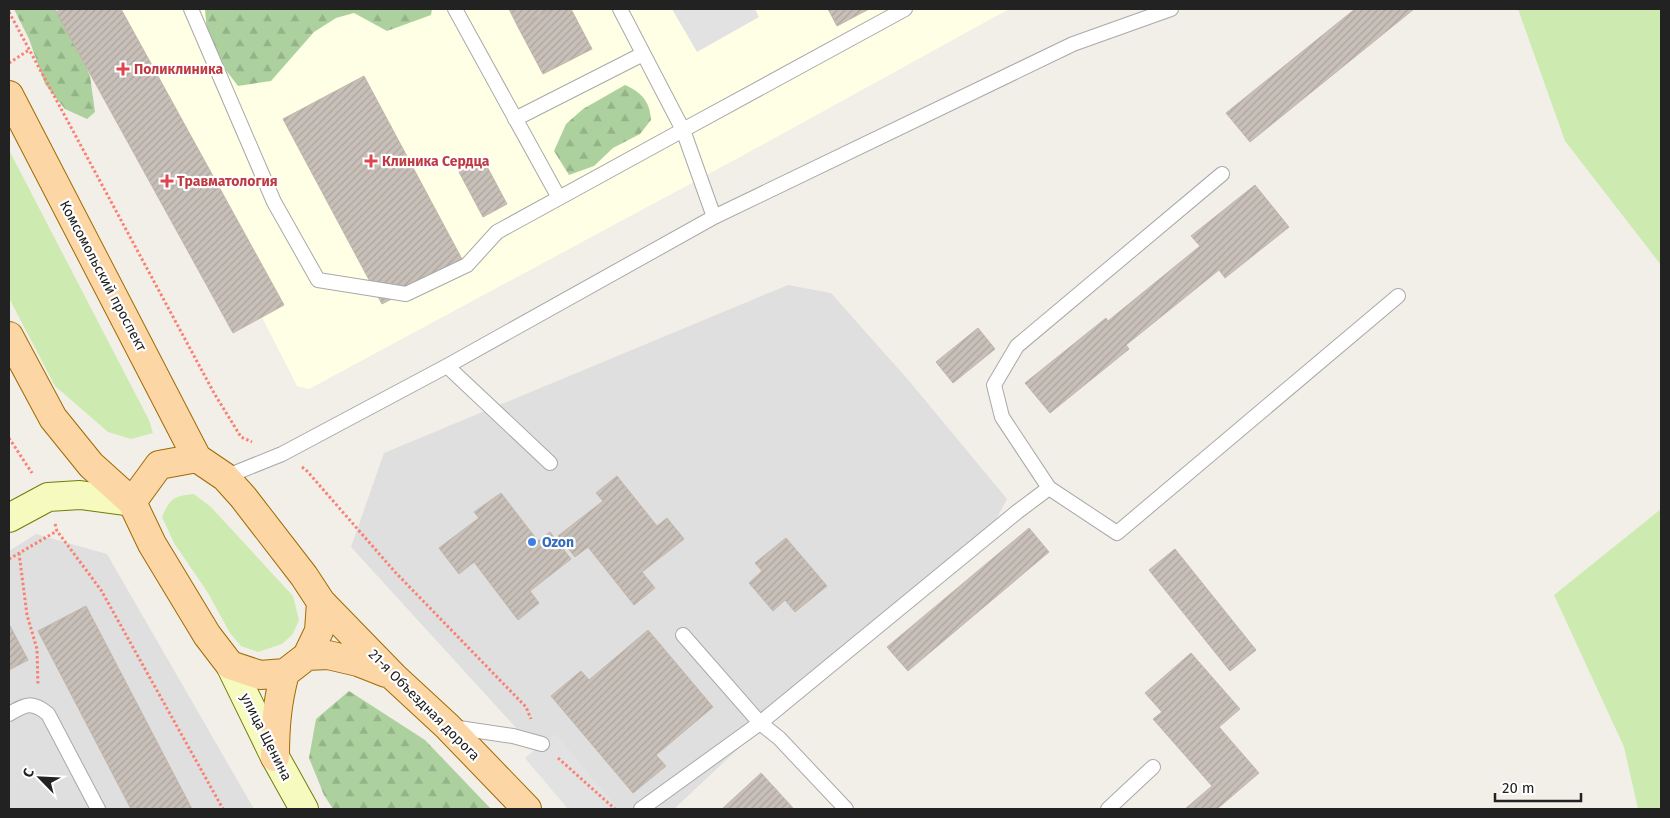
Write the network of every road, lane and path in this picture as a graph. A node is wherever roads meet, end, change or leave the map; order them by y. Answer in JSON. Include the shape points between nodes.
{"nodes":[{"id":1,"x":191,"y":9,"type":"edge"},
{"id":2,"x":455,"y":9,"type":"edge"},
{"id":3,"x":620,"y":9,"type":"edge"},
{"id":4,"x":905,"y":9,"type":"edge"},
{"id":5,"x":1171,"y":9,"type":"edge"},
{"id":6,"x":29,"y":50,"type":"dead end"},
{"id":7,"x":643,"y":54,"type":"junction"},
{"id":8,"x":9,"y":64,"type":"edge"},
{"id":9,"x":9,"y":95,"type":"edge"},
{"id":10,"x":515,"y":119,"type":"junction"},
{"id":11,"x":683,"y":130,"type":"junction"},
{"id":12,"x":1222,"y":174,"type":"dead end"},
{"id":13,"x":559,"y":198,"type":"junction"},
{"id":14,"x":714,"y":218,"type":"junction"},
{"id":15,"x":1398,"y":296,"type":"dead end"},
{"id":16,"x":9,"y":336,"type":"edge"},
{"id":17,"x":447,"y":366,"type":"junction"},
{"id":18,"x":9,"y":438,"type":"edge"},
{"id":19,"x":197,"y":458,"type":"junction"},
{"id":20,"x":550,"y":463,"type":"dead end"},
{"id":21,"x":225,"y":477,"type":"junction"},
{"id":22,"x":1049,"y":488,"type":"junction"},
{"id":23,"x":48,"y":498,"type":"junction"},
{"id":24,"x":132,"y":502,"type":"junction"},
{"id":25,"x":9,"y":518,"type":"edge"},
{"id":26,"x":57,"y":531,"type":"junction"},
{"id":27,"x":19,"y":553,"type":"junction"},
{"id":28,"x":9,"y":559,"type":"edge"},
{"id":29,"x":321,"y":602,"type":"junction"},
{"id":30,"x":683,"y":635,"type":"dead end"},
{"id":31,"x":307,"y":656,"type":"junction"},
{"id":32,"x":230,"y":665,"type":"junction"},
{"id":33,"x":285,"y":673,"type":"junction"},
{"id":34,"x":394,"y":677,"type":"junction"},
{"id":35,"x":38,"y":706,"type":"junction"},
{"id":36,"x":9,"y":714,"type":"edge"},
{"id":37,"x":760,"y":723,"type":"junction"},
{"id":38,"x":447,"y":726,"type":"junction"},
{"id":39,"x":542,"y":744,"type":"dead end"},
{"id":40,"x":275,"y":757,"type":"junction"},
{"id":41,"x":1153,"y":767,"type":"dead end"},
{"id":42,"x":98,"y":809,"type":"edge"},
{"id":43,"x":223,"y":809,"type":"edge"},
{"id":44,"x":304,"y":809,"type":"edge"},
{"id":45,"x":527,"y":809,"type":"edge"},
{"id":46,"x":641,"y":809,"type":"edge"},
{"id":47,"x":846,"y":809,"type":"edge"},
{"id":48,"x":1108,"y":809,"type":"edge"}],
"edges":[{"from":1,"to":13,"type":"lane","via":[[274,202],[318,280],[406,294],[467,265],[497,232]]},
{"from":2,"to":10,"type":"lane"},
{"from":3,"to":7,"type":"lane"},
{"from":4,"to":11,"type":"lane"},
{"from":5,"to":14,"type":"lane","via":[[1073,44]]},
{"from":6,"to":8,"type":"path"},
{"from":7,"to":10,"type":"lane"},
{"from":7,"to":11,"type":"lane"},
{"from":9,"to":19,"type":"main road","name":"Комсомольский проспект"},
{"from":10,"to":13,"type":"lane"},
{"from":11,"to":13,"type":"lane"},
{"from":11,"to":14,"type":"lane"},
{"from":12,"to":22,"type":"lane","via":[[1017,346],[994,385],[1002,417]]},
{"from":14,"to":17,"type":"lane"},
{"from":15,"to":22,"type":"lane","via":[[1117,533]]},
{"from":16,"to":24,"type":"main road","via":[[53,418],[90,465]]},
{"from":17,"to":20,"type":"lane"},
{"from":17,"to":21,"type":"lane","via":[[282,454]]},
{"from":18,"to":23,"type":"path"},
{"from":19,"to":21,"type":"main road","name":"Комсомольский проспект"},
{"from":19,"to":24,"type":"main road","via":[[159,465]]},
{"from":21,"to":29,"type":"main road","name":"Комсомольский проспект"},
{"from":22,"to":37,"type":"lane"},
{"from":23,"to":24,"type":"main road","via":[[80,495]]},
{"from":23,"to":25,"type":"main road"},
{"from":23,"to":26,"type":"path"},
{"from":24,"to":32,"type":"main road","via":[[152,544],[207,635]]},
{"from":26,"to":27,"type":"path"},
{"from":26,"to":43,"type":"path","via":[[101,590]]},
{"from":27,"to":28,"type":"path"},
{"from":27,"to":35,"type":"path","via":[[27,615],[37,649]]},
{"from":29,"to":31,"type":"main road","via":[[319,632]]},
{"from":29,"to":34,"type":"main road","name":"21-я Объездная дорога"},
{"from":30,"to":37,"type":"lane"},
{"from":31,"to":33,"type":"main road"},
{"from":31,"to":34,"type":"main road","via":[[328,655],[358,662]]},
{"from":32,"to":33,"type":"main road","via":[[260,675]]},
{"from":32,"to":40,"type":"main road","name":"улица Щенина"},
{"from":33,"to":40,"type":"main road","via":[[274,725]]},
{"from":34,"to":38,"type":"main road","name":"21-я Объездная дорога"},
{"from":35,"to":36,"type":"lane","via":[[23,706]]},
{"from":35,"to":42,"type":"lane","via":[[48,714]]},
{"from":37,"to":46,"type":"lane"},
{"from":37,"to":47,"type":"lane","via":[[779,738]]},
{"from":38,"to":39,"type":"lane"},
{"from":38,"to":45,"type":"main road","name":"21-я Объездная дорога"},
{"from":40,"to":44,"type":"main road","name":"улица Щенина"},
{"from":41,"to":48,"type":"lane"}]}
